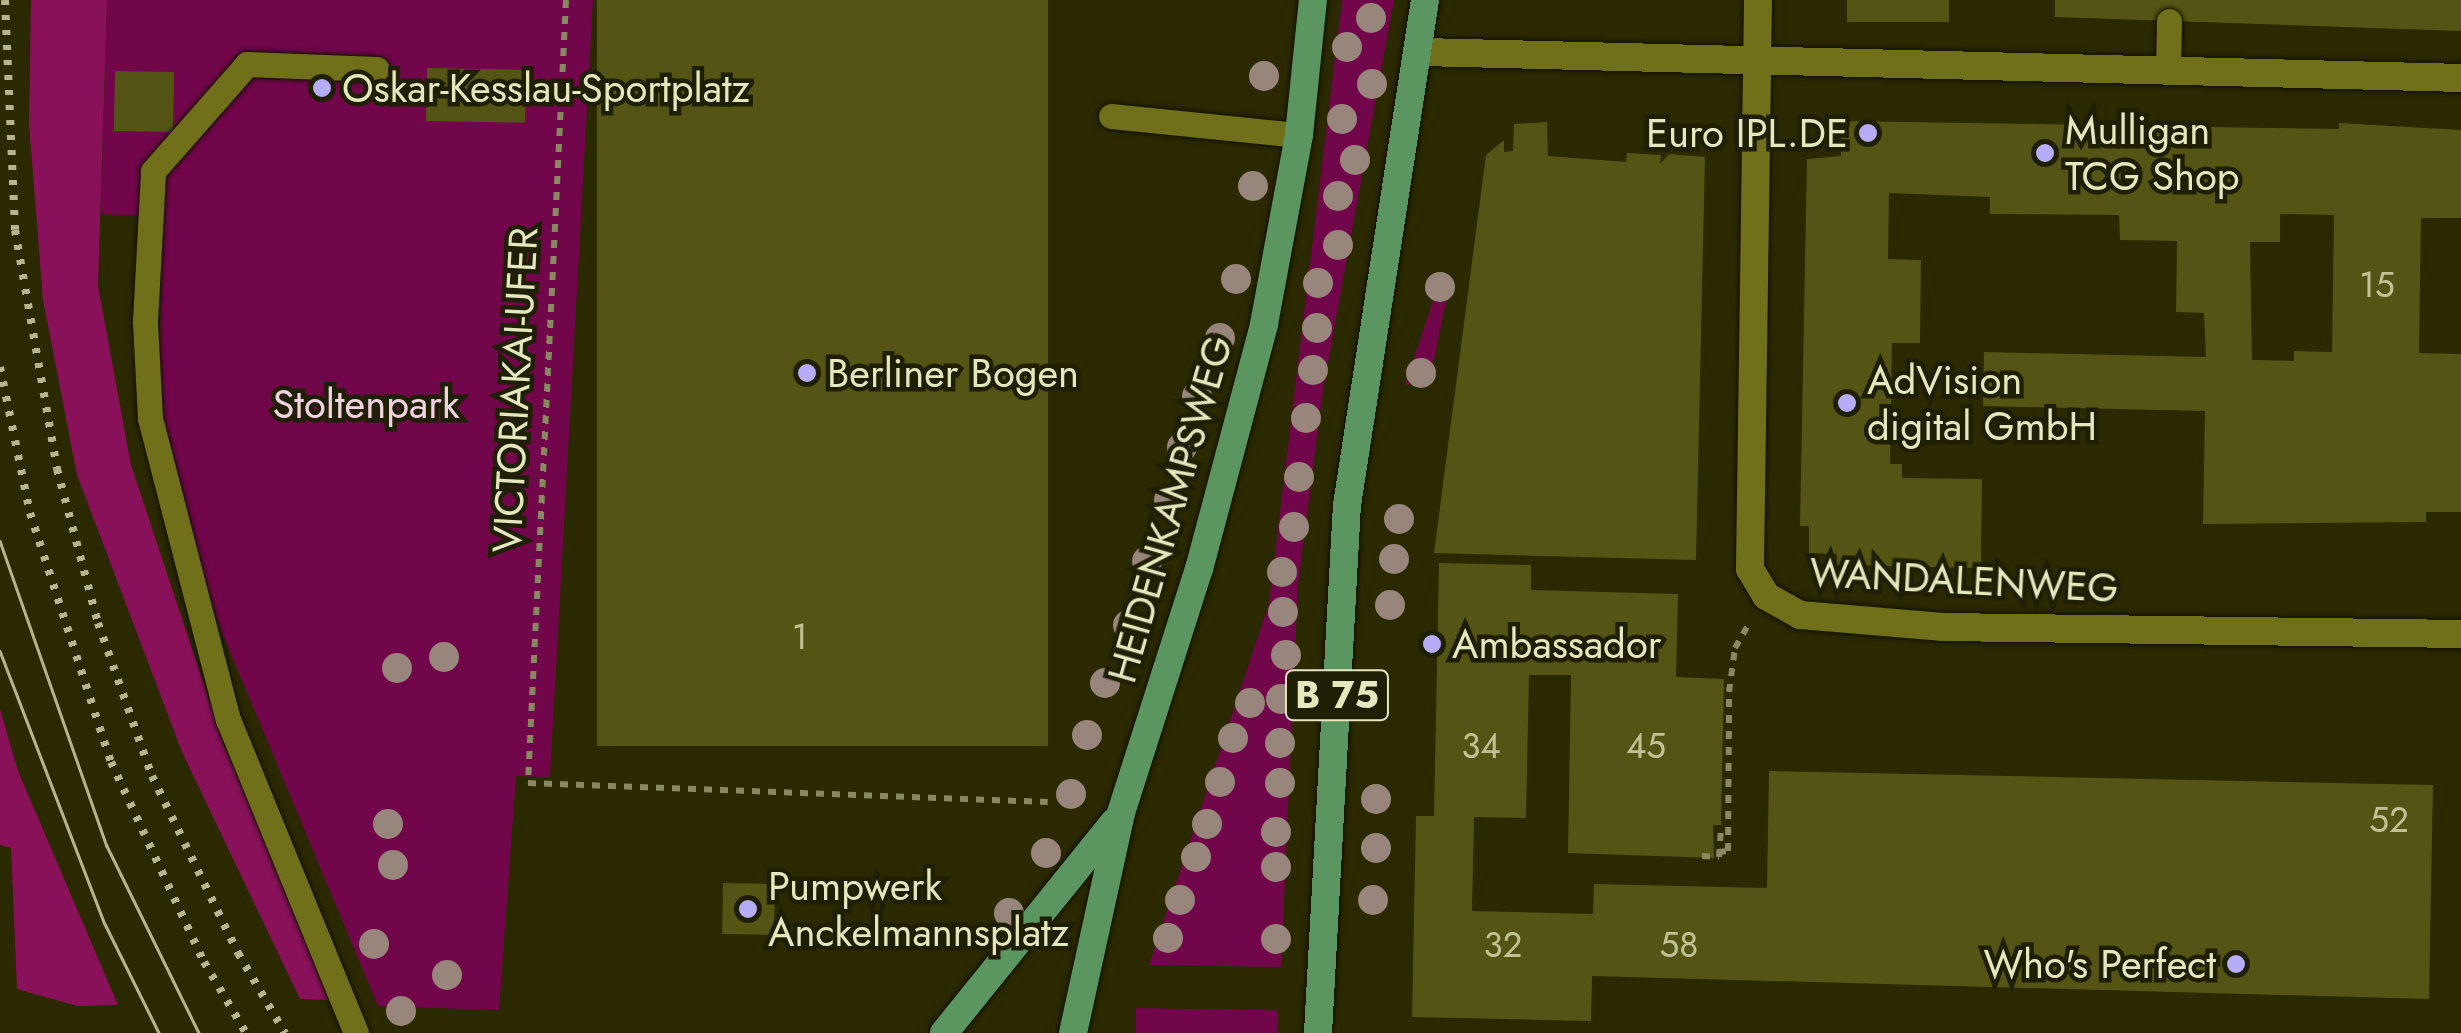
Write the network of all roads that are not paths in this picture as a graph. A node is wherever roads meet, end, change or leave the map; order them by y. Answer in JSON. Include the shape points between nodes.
{"nodes":[{"id":1,"x":1312,"y":0,"type":"edge"},
{"id":2,"x":1425,"y":0,"type":"edge"},
{"id":3,"x":1758,"y":0,"type":"edge"},
{"id":4,"x":2170,"y":21,"type":"dead end"},
{"id":5,"x":1422,"y":52,"type":"junction"},
{"id":6,"x":1757,"y":61,"type":"junction"},
{"id":7,"x":377,"y":68,"type":"dead end"},
{"id":8,"x":2168,"y":71,"type":"junction"},
{"id":9,"x":2461,"y":78,"type":"edge"},
{"id":10,"x":1111,"y":116,"type":"dead end"},
{"id":11,"x":1299,"y":135,"type":"junction"},
{"id":12,"x":2461,"y":634,"type":"edge"},
{"id":13,"x":1122,"y":813,"type":"junction"},
{"id":14,"x":356,"y":1033,"type":"edge"},
{"id":15,"x":944,"y":1033,"type":"edge"},
{"id":16,"x":1073,"y":1033,"type":"edge"},
{"id":17,"x":1318,"y":1033,"type":"edge"}],
"edges":[{"from":1,"to":11,"type":"main road","name":"HEIDENKAMPSWEG"},
{"from":2,"to":5,"type":"main road","number":"B 75"},
{"from":3,"to":6,"type":"street","name":"WANDALENWEG"},
{"from":4,"to":8,"type":"lane"},
{"from":5,"to":6,"type":"street"},
{"from":5,"to":17,"type":"main road","number":"B 75","via":[[1346,504]]},
{"from":6,"to":8,"type":"street"},
{"from":6,"to":12,"type":"street","name":"WANDALENWEG","via":[[1750,570],[1766,596],[1800,615],[1943,627]]},
{"from":7,"to":14,"type":"lane","via":[[247,64],[153,171],[145,321],[150,418],[228,720]]},
{"from":8,"to":9,"type":"street"},
{"from":10,"to":11,"type":"lane","via":[[1244,124]]},
{"from":11,"to":13,"type":"main road","name":"HEIDENKAMPSWEG","via":[[1274,277],[1222,489]]},
{"from":13,"to":15,"type":"main road"},
{"from":13,"to":16,"type":"main road","name":"HEIDENKAMPSWEG"}]}
